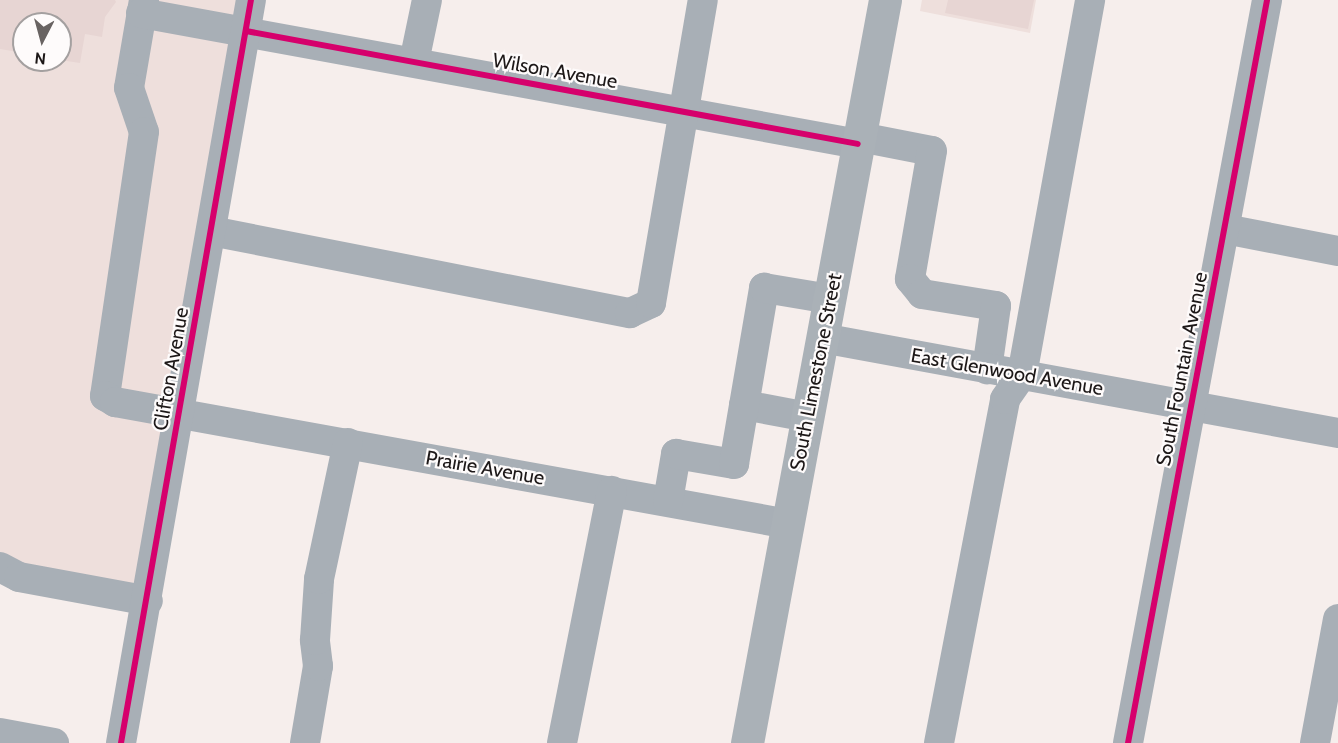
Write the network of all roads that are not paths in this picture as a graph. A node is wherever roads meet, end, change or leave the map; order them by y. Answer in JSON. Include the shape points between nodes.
{"nodes":[{"id":1,"x":251,"y":0,"type":"edge"},
{"id":2,"x":427,"y":0,"type":"edge"},
{"id":3,"x":703,"y":0,"type":"edge"},
{"id":4,"x":885,"y":0,"type":"edge"},
{"id":5,"x":1090,"y":0,"type":"edge"},
{"id":6,"x":1268,"y":0,"type":"edge"},
{"id":7,"x":142,"y":7,"type":"edge"},
{"id":8,"x":246,"y":31,"type":"junction"},
{"id":9,"x":414,"y":62,"type":"junction"},
{"id":10,"x":687,"y":112,"type":"junction"},
{"id":11,"x":859,"y":140,"type":"junction"},
{"id":12,"x":1226,"y":229,"type":"junction"},
{"id":13,"x":211,"y":231,"type":"junction"},
{"id":14,"x":1338,"y":251,"type":"edge"},
{"id":15,"x":830,"y":299,"type":"junction"},
{"id":16,"x":822,"y":338,"type":"junction"},
{"id":17,"x":987,"y":369,"type":"junction"},
{"id":18,"x":1022,"y":375,"type":"junction"},
{"id":19,"x":744,"y":405,"type":"junction"},
{"id":20,"x":1192,"y":406,"type":"junction"},
{"id":21,"x":181,"y":412,"type":"junction"},
{"id":22,"x":808,"y":417,"type":"junction"},
{"id":23,"x":1338,"y":433,"type":"edge"},
{"id":24,"x":348,"y":442,"type":"junction"},
{"id":25,"x":612,"y":491,"type":"junction"},
{"id":26,"x":668,"y":501,"type":"junction"},
{"id":27,"x":788,"y":524,"type":"junction"},
{"id":28,"x":0,"y":567,"type":"edge"},
{"id":29,"x":148,"y":601,"type":"junction"},
{"id":30,"x":1338,"y":618,"type":"edge"},
{"id":31,"x":0,"y":733,"type":"edge"},
{"id":32,"x":54,"y":743,"type":"edge"},
{"id":33,"x":121,"y":743,"type":"edge"},
{"id":34,"x":305,"y":743,"type":"edge"},
{"id":35,"x":562,"y":743,"type":"edge"},
{"id":36,"x":747,"y":743,"type":"edge"},
{"id":37,"x":939,"y":743,"type":"edge"},
{"id":38,"x":1128,"y":743,"type":"edge"},
{"id":39,"x":1315,"y":743,"type":"edge"}],
"edges":[{"from":1,"to":8,"type":"street","name":"Clifton Avenue"},
{"from":2,"to":9,"type":"street"},
{"from":3,"to":10,"type":"street"},
{"from":4,"to":11,"type":"main road","name":"South Limestone Street"},
{"from":5,"to":18,"type":"street"},
{"from":6,"to":12,"type":"street","name":"South Fountain Avenue"},
{"from":7,"to":8,"type":"street","name":"Wilson Avenue"},
{"from":7,"to":21,"type":"street","name":"Prairie Avenue","via":[[129,88],[144,132],[104,388],[105,396],[115,402]]},
{"from":8,"to":9,"type":"street","name":"Wilson Avenue"},
{"from":8,"to":13,"type":"street","name":"Clifton Avenue"},
{"from":9,"to":10,"type":"street","name":"Wilson Avenue"},
{"from":10,"to":11,"type":"street","name":"Wilson Avenue"},
{"from":10,"to":13,"type":"street","via":[[651,303],[630,312]]},
{"from":11,"to":15,"type":"main road","name":"South Limestone Street"},
{"from":11,"to":17,"type":"street","name":"Wilson Avenue","via":[[932,151],[910,279],[922,294],[996,306]]},
{"from":12,"to":14,"type":"street"},
{"from":12,"to":20,"type":"street","name":"South Fountain Avenue"},
{"from":13,"to":21,"type":"street","name":"Clifton Avenue"},
{"from":15,"to":16,"type":"main road","name":"South Limestone Street"},
{"from":15,"to":19,"type":"street","via":[[764,288]]},
{"from":16,"to":17,"type":"street","name":"East Glenwood Avenue"},
{"from":16,"to":22,"type":"main road","name":"South Limestone Street"},
{"from":17,"to":18,"type":"street","name":"East Glenwood Avenue"},
{"from":18,"to":20,"type":"street","name":"East Glenwood Avenue"},
{"from":18,"to":37,"type":"street","via":[[1005,399]]},
{"from":19,"to":22,"type":"street"},
{"from":19,"to":26,"type":"street","via":[[734,464],[676,454]]},
{"from":20,"to":23,"type":"street","name":"East Glenwood Avenue"},
{"from":20,"to":38,"type":"street","name":"South Fountain Avenue"},
{"from":21,"to":24,"type":"street","name":"Prairie Avenue"},
{"from":21,"to":29,"type":"street","name":"Clifton Avenue"},
{"from":22,"to":27,"type":"main road","name":"South Limestone Street"},
{"from":24,"to":25,"type":"street","name":"Prairie Avenue"},
{"from":24,"to":34,"type":"street","via":[[319,579],[315,640],[318,666]]},
{"from":25,"to":26,"type":"street","name":"Prairie Avenue"},
{"from":25,"to":35,"type":"street"},
{"from":26,"to":27,"type":"street","name":"Prairie Avenue"},
{"from":27,"to":36,"type":"main road","name":"South Limestone Street"},
{"from":28,"to":29,"type":"street","via":[[19,577]]},
{"from":29,"to":33,"type":"street","name":"Clifton Avenue"},
{"from":30,"to":39,"type":"street"},
{"from":31,"to":32,"type":"street"}]}
